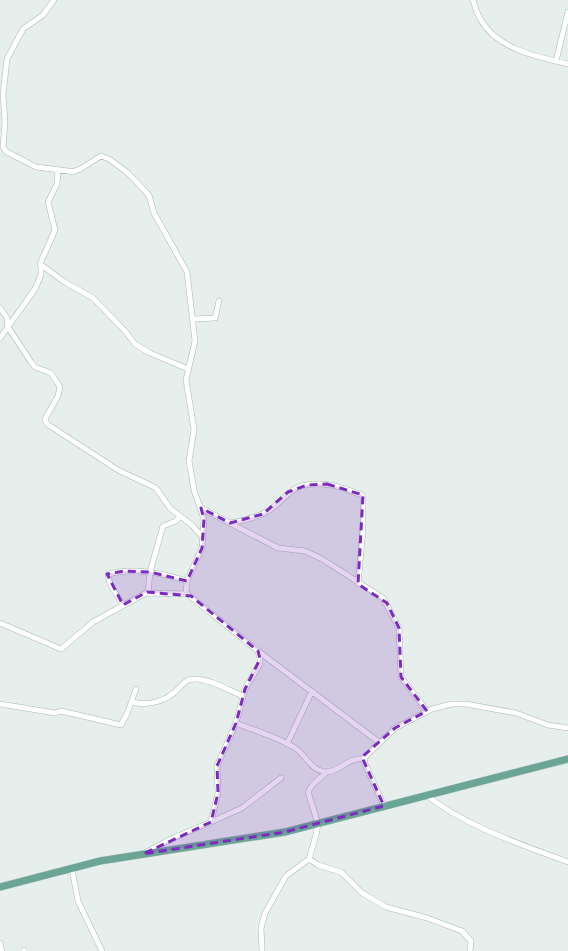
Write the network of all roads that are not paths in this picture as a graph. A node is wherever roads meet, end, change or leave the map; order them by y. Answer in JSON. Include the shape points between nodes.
{"nodes":[{"id":1,"x":54,"y":0,"type":"edge"},
{"id":2,"x":473,"y":0,"type":"edge"},
{"id":3,"x":568,"y":12,"type":"edge"},
{"id":4,"x":556,"y":62,"type":"junction"},
{"id":5,"x":568,"y":64,"type":"edge"},
{"id":6,"x":2,"y":150,"type":"edge"},
{"id":7,"x":58,"y":170,"type":"junction"},
{"id":8,"x":41,"y":266,"type":"junction"},
{"id":9,"x":219,"y":301,"type":"dead end"},
{"id":10,"x":0,"y":308,"type":"edge"},
{"id":11,"x":193,"y":320,"type":"junction"},
{"id":12,"x":8,"y":327,"type":"junction"},
{"id":13,"x":0,"y":338,"type":"edge"},
{"id":14,"x":188,"y":369,"type":"junction"},
{"id":15,"x":201,"y":508,"type":"junction"},
{"id":16,"x":180,"y":516,"type":"junction"},
{"id":17,"x":230,"y":524,"type":"junction"},
{"id":18,"x":203,"y":538,"type":"junction"},
{"id":19,"x":150,"y":572,"type":"junction"},
{"id":20,"x":187,"y":581,"type":"junction"},
{"id":21,"x":358,"y":584,"type":"junction"},
{"id":22,"x":148,"y":592,"type":"junction"},
{"id":23,"x":188,"y":594,"type":"junction"},
{"id":24,"x":123,"y":605,"type":"junction"},
{"id":25,"x":0,"y":623,"type":"edge"},
{"id":26,"x":258,"y":651,"type":"junction"},
{"id":27,"x":136,"y":689,"type":"dead end"},
{"id":28,"x":312,"y":691,"type":"junction"},
{"id":29,"x":243,"y":696,"type":"junction"},
{"id":30,"x":132,"y":702,"type":"junction"},
{"id":31,"x":0,"y":704,"type":"edge"},
{"id":32,"x":427,"y":711,"type":"junction"},
{"id":33,"x":236,"y":723,"type":"junction"},
{"id":34,"x":568,"y":728,"type":"edge"},
{"id":35,"x":380,"y":743,"type":"junction"},
{"id":36,"x":287,"y":744,"type":"junction"},
{"id":37,"x":363,"y":759,"type":"junction"},
{"id":38,"x":568,"y":759,"type":"edge"},
{"id":39,"x":327,"y":772,"type":"junction"},
{"id":40,"x":281,"y":778,"type":"dead end"},
{"id":41,"x":426,"y":795,"type":"junction"},
{"id":42,"x":384,"y":806,"type":"junction"},
{"id":43,"x":211,"y":822,"type":"junction"},
{"id":44,"x":318,"y":824,"type":"junction"},
{"id":45,"x":143,"y":854,"type":"junction"},
{"id":46,"x":309,"y":859,"type":"junction"},
{"id":47,"x":568,"y":862,"type":"edge"},
{"id":48,"x":72,"y":869,"type":"junction"},
{"id":49,"x":0,"y":887,"type":"edge"},
{"id":50,"x":0,"y":943,"type":"edge"},
{"id":51,"x":2,"y":951,"type":"edge"},
{"id":52,"x":102,"y":951,"type":"edge"},
{"id":53,"x":262,"y":951,"type":"edge"},
{"id":54,"x":470,"y":951,"type":"edge"}],
"edges":[{"from":1,"to":6,"type":"street","via":[[43,14],[23,29],[7,58],[2,95],[5,122]]},
{"from":2,"to":4,"type":"street","via":[[481,21],[501,41],[516,49]]},
{"from":3,"to":4,"type":"street"},
{"from":4,"to":5,"type":"street"},
{"from":6,"to":7,"type":"street","via":[[36,167]]},
{"from":7,"to":8,"type":"street","via":[[57,184],[48,202],[55,230],[40,263]]},
{"from":7,"to":11,"type":"street","via":[[73,172],[101,156],[122,169],[147,190],[154,213],[187,272]]},
{"from":8,"to":12,"type":"street","via":[[41,275],[35,289]]},
{"from":8,"to":14,"type":"street","via":[[93,298],[135,344]]},
{"from":9,"to":11,"type":"street","via":[[215,318]]},
{"from":10,"to":12,"type":"street","via":[[7,318]]},
{"from":11,"to":14,"type":"street","via":[[195,342]]},
{"from":12,"to":13,"type":"street"},
{"from":12,"to":16,"type":"street","via":[[35,367],[51,373],[60,387],[58,396],[45,419],[47,424],[118,470],[156,488],[166,504]]},
{"from":14,"to":15,"type":"street","via":[[186,380],[194,436],[189,461],[194,490]]},
{"from":15,"to":17,"type":"street"},
{"from":15,"to":18,"type":"street","via":[[204,519]]},
{"from":16,"to":18,"type":"street"},
{"from":16,"to":19,"type":"street","via":[[176,521],[163,526]]},
{"from":17,"to":21,"type":"street","via":[[278,548],[304,551],[322,559]]},
{"from":17,"to":21,"type":"street","via":[[263,514],[288,492],[307,485],[327,484],[362,495],[363,528]]},
{"from":18,"to":20,"type":"street","via":[[199,556]]},
{"from":19,"to":20,"type":"street"},
{"from":19,"to":22,"type":"street"},
{"from":19,"to":24,"type":"street","via":[[124,571],[107,574]]},
{"from":20,"to":23,"type":"street"},
{"from":21,"to":32,"type":"street","via":[[387,603],[399,628],[401,677]]},
{"from":22,"to":23,"type":"street"},
{"from":22,"to":24,"type":"street"},
{"from":23,"to":26,"type":"street"},
{"from":24,"to":25,"type":"street","via":[[82,630],[60,649]]},
{"from":26,"to":28,"type":"street"},
{"from":26,"to":29,"type":"street","via":[[260,664]]},
{"from":27,"to":30,"type":"street"},
{"from":28,"to":35,"type":"street"},
{"from":28,"to":36,"type":"street"},
{"from":29,"to":30,"type":"street","via":[[195,679],[183,683],[175,692],[158,702],[142,705]]},
{"from":29,"to":33,"type":"street"},
{"from":30,"to":31,"type":"street","via":[[124,723],[119,725],[61,711],[54,713]]},
{"from":32,"to":34,"type":"street","via":[[466,704],[523,714],[548,725]]},
{"from":32,"to":35,"type":"street","via":[[395,728]]},
{"from":33,"to":36,"type":"street"},
{"from":33,"to":43,"type":"street","via":[[217,766],[218,793]]},
{"from":35,"to":37,"type":"street"},
{"from":36,"to":39,"type":"street","via":[[314,767]]},
{"from":37,"to":39,"type":"street","via":[[353,760]]},
{"from":37,"to":42,"type":"street"},
{"from":38,"to":41,"type":"main road"},
{"from":39,"to":44,"type":"street","via":[[308,792]]},
{"from":40,"to":43,"type":"street","via":[[242,808]]},
{"from":41,"to":42,"type":"main road"},
{"from":41,"to":47,"type":"street","via":[[483,828]]},
{"from":42,"to":44,"type":"main road"},
{"from":43,"to":45,"type":"street"},
{"from":44,"to":45,"type":"main road","via":[[247,839]]},
{"from":44,"to":46,"type":"street"},
{"from":45,"to":48,"type":"main road","via":[[100,861]]},
{"from":46,"to":53,"type":"street","via":[[286,876],[265,913],[261,928]]},
{"from":46,"to":54,"type":"street","via":[[318,865],[340,872],[362,893],[391,909],[462,930],[471,941]]},
{"from":48,"to":49,"type":"main road"},
{"from":48,"to":52,"type":"street","via":[[78,901]]},
{"from":50,"to":51,"type":"street"}]}
